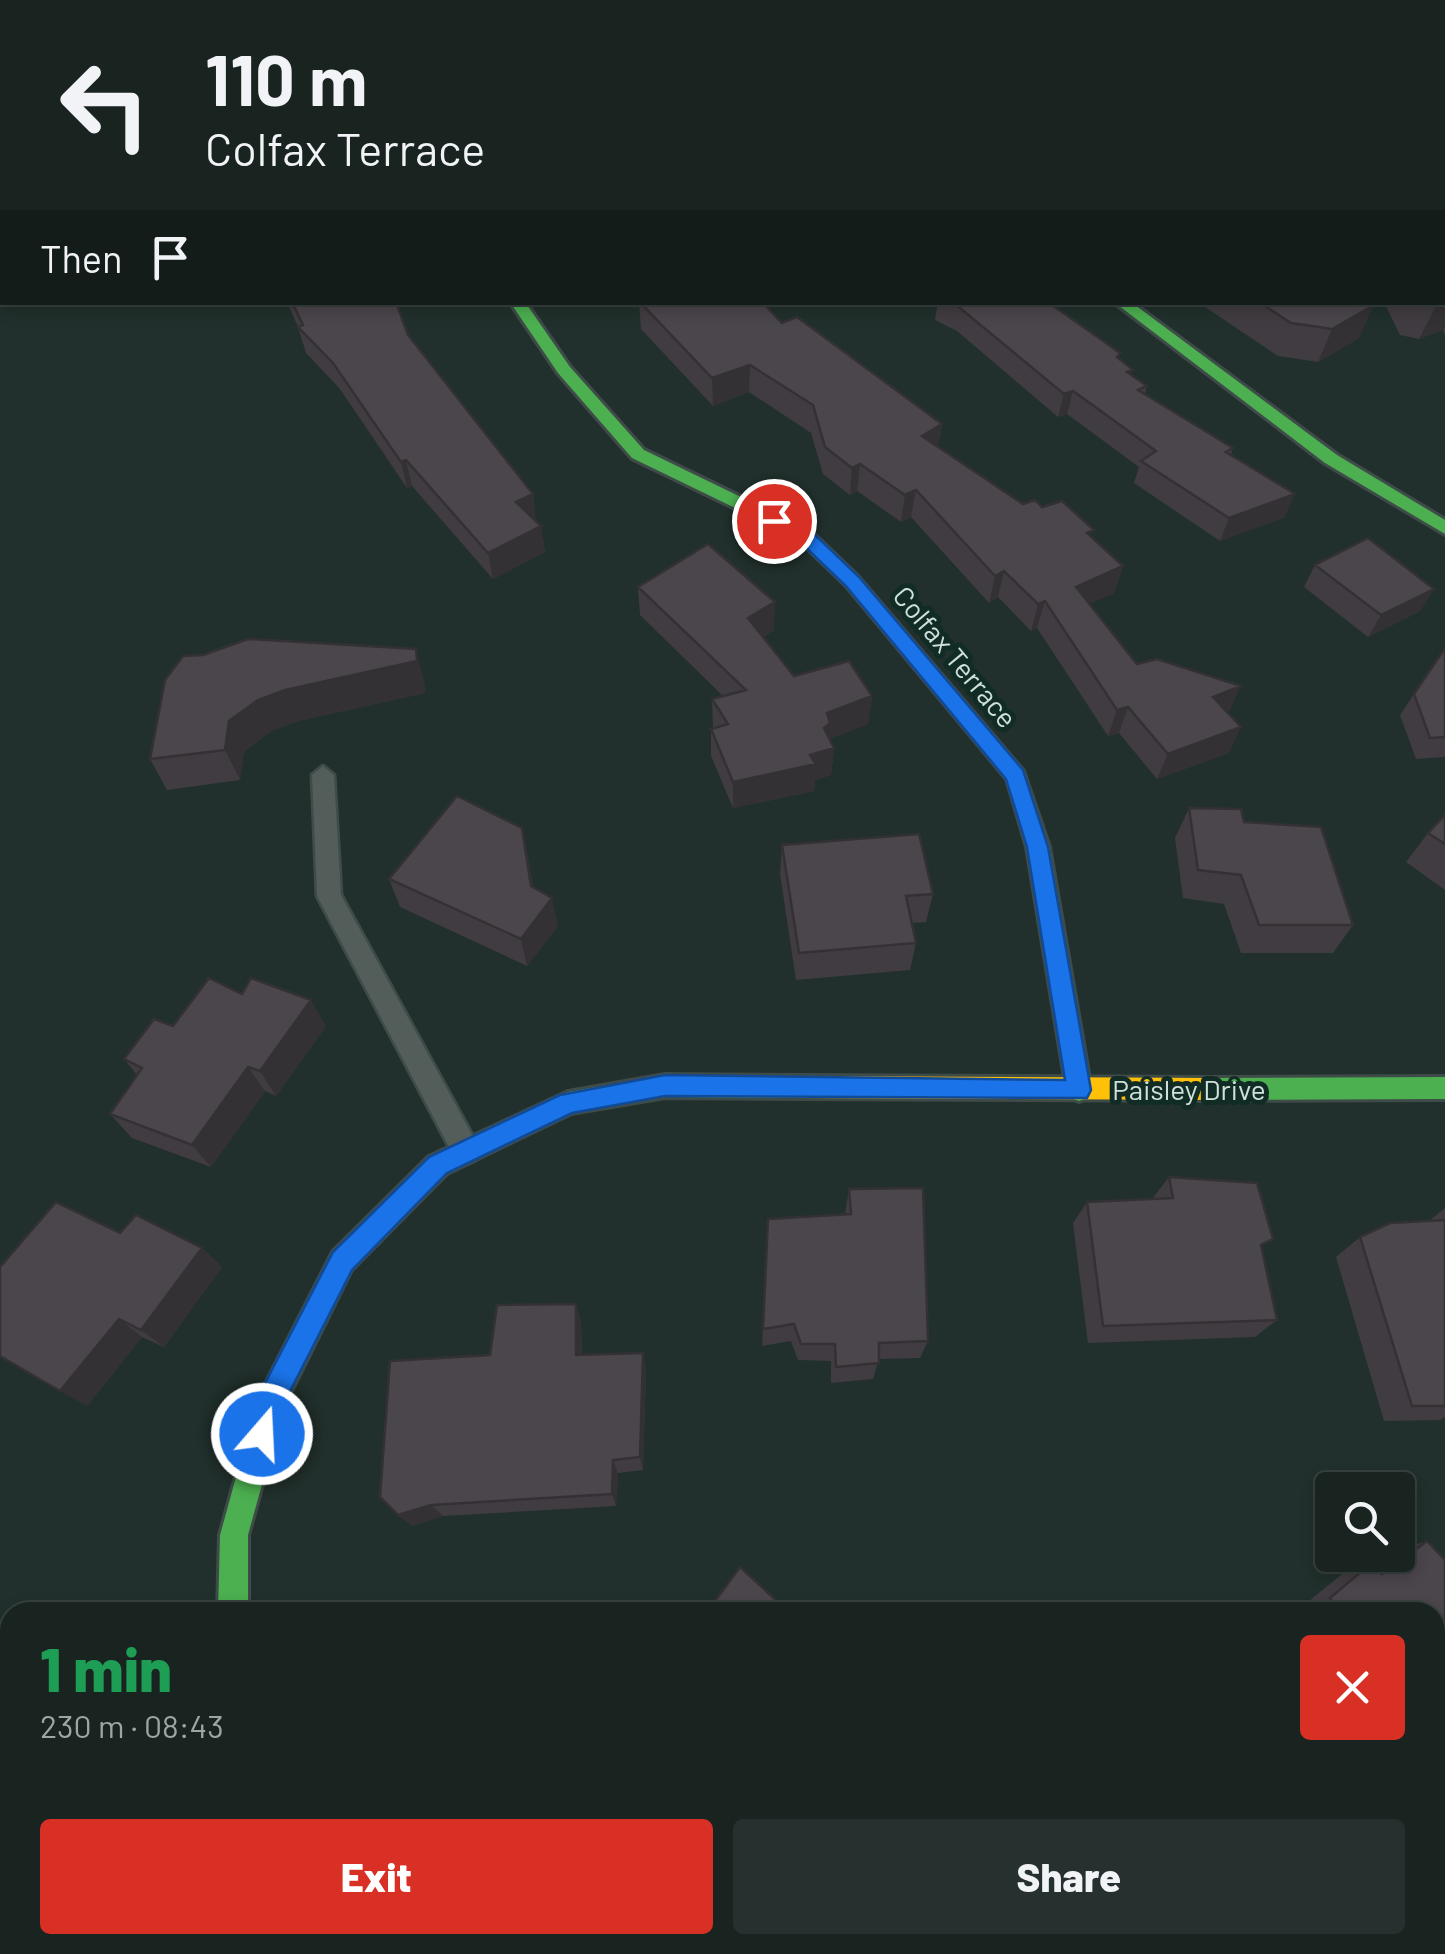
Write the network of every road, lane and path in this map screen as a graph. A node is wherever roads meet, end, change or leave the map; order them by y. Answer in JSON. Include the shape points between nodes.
{"nodes":[{"id":1,"x":518,"y":305,"type":"edge"},
{"id":2,"x":1125,"y":305,"type":"edge"},
{"id":3,"x":1445,"y":528,"type":"edge"},
{"id":4,"x":324,"y":774,"type":"dead end"},
{"id":5,"x":1445,"y":1088,"type":"edge"},
{"id":6,"x":1079,"y":1090,"type":"junction"},
{"id":7,"x":466,"y":1151,"type":"junction"},
{"id":8,"x":233,"y":1602,"type":"edge"}],
"edges":[{"from":1,"to":6,"type":"street","name":"Colfax Terrace","via":[[638,454],[802,534],[852,581],[1016,776],[1038,847]]},
{"from":2,"to":3,"type":"street","via":[[1331,459]]},
{"from":4,"to":7,"type":"lane","via":[[329,896]]},
{"from":5,"to":6,"type":"street","name":"Paisley Drive"},
{"from":6,"to":7,"type":"street","name":"Paisley Drive","via":[[665,1086],[568,1103]]},
{"from":7,"to":8,"type":"street","name":"Paisley Drive","via":[[438,1165],[342,1261],[270,1401],[234,1535]]}]}
